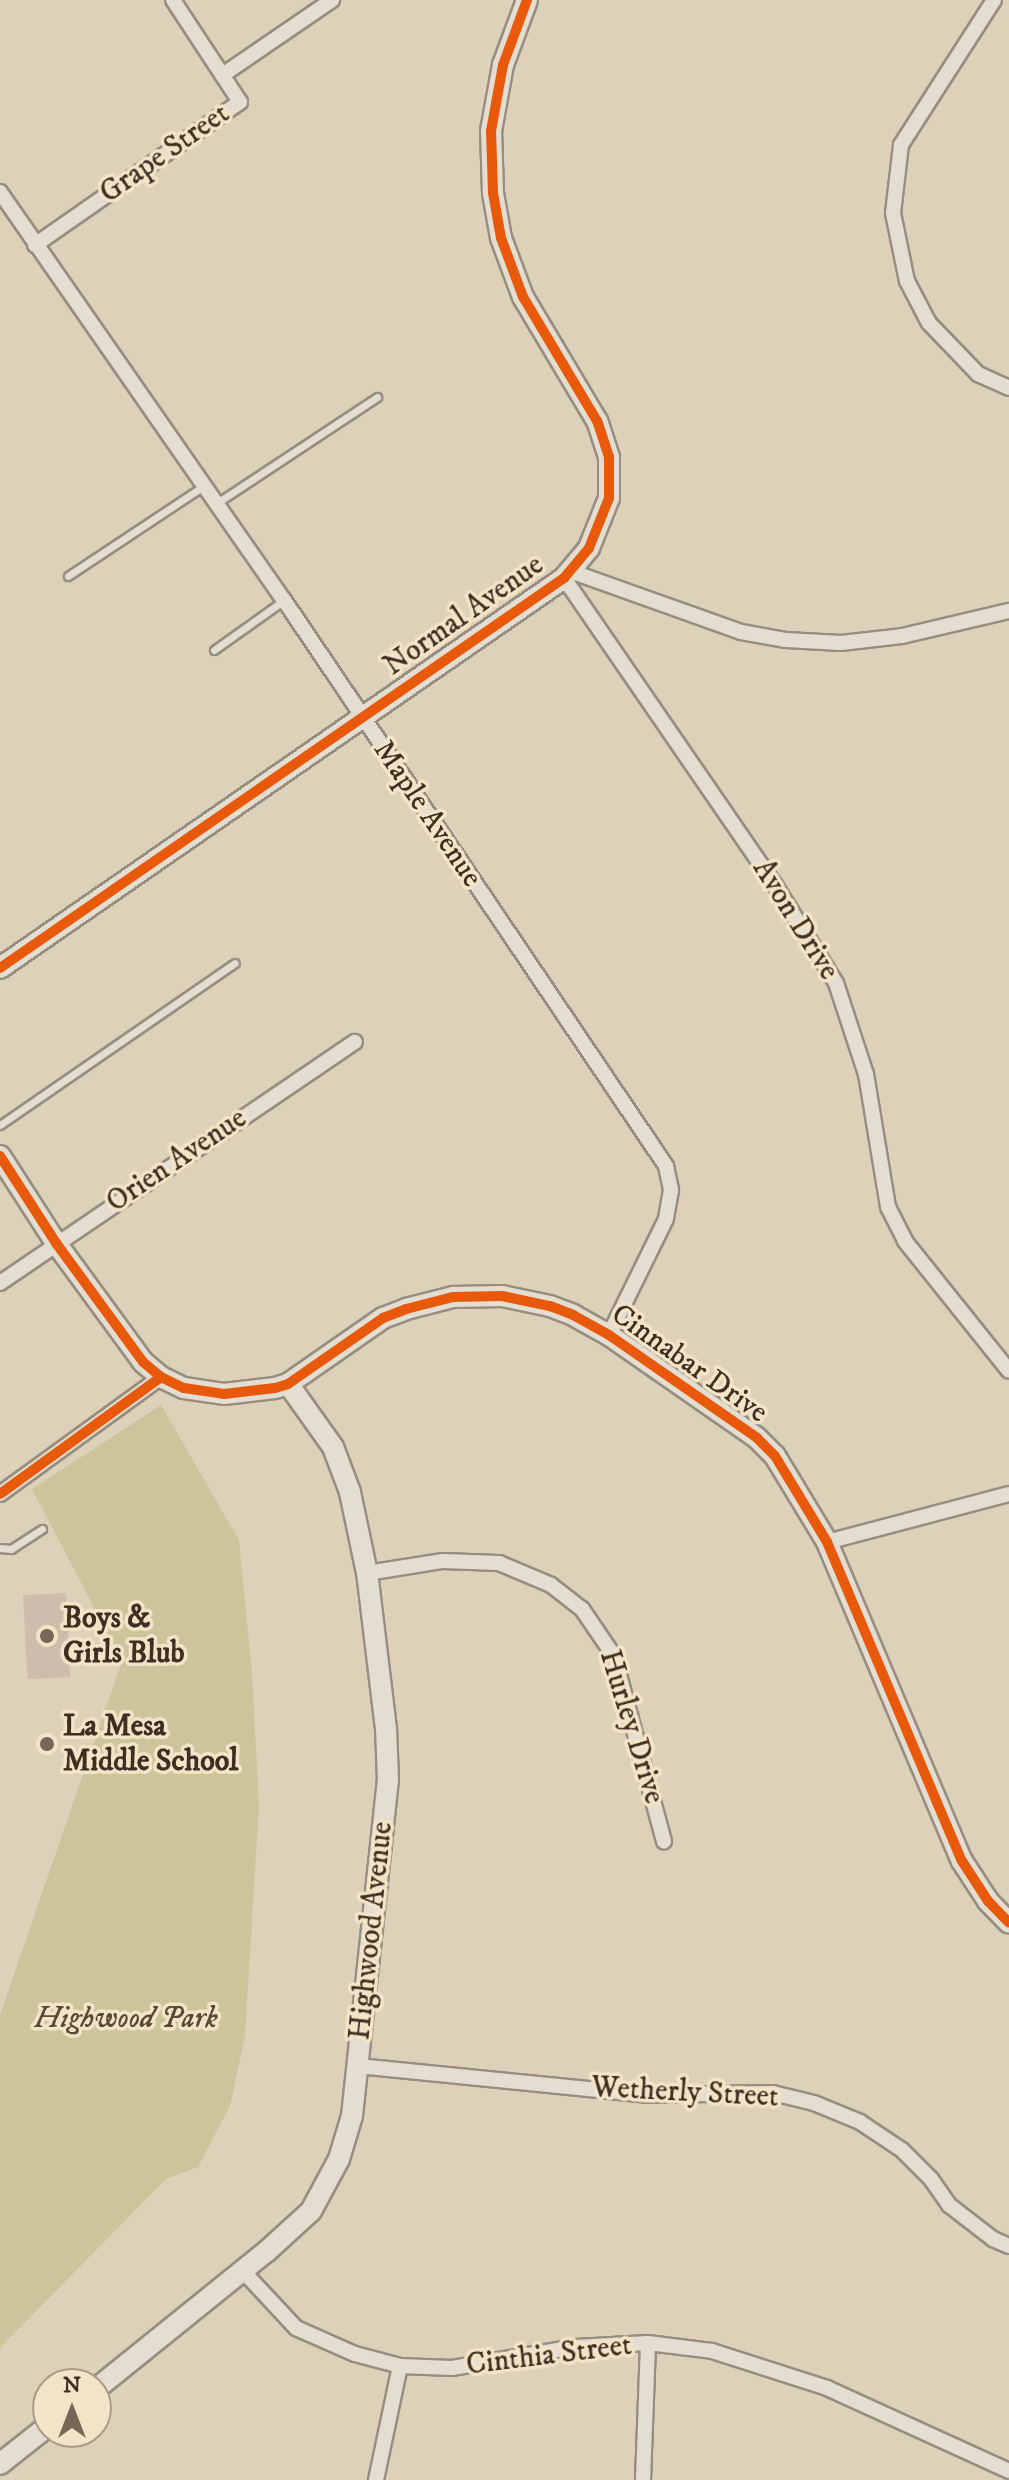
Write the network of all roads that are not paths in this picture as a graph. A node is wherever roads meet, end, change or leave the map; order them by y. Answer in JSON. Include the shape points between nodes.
{"nodes":[{"id":1,"x":173,"y":0,"type":"edge"},
{"id":2,"x":332,"y":0,"type":"edge"},
{"id":3,"x":527,"y":0,"type":"edge"},
{"id":4,"x":994,"y":0,"type":"edge"},
{"id":5,"x":224,"y":74,"type":"junction"},
{"id":6,"x":0,"y":192,"type":"edge"},
{"id":7,"x":35,"y":245,"type":"junction"},
{"id":8,"x":1009,"y":388,"type":"edge"},
{"id":9,"x":377,"y":397,"type":"dead end"},
{"id":10,"x":205,"y":485,"type":"junction"},
{"id":11,"x":217,"y":503,"type":"junction"},
{"id":12,"x":567,"y":574,"type":"junction"},
{"id":13,"x":68,"y":576,"type":"dead end"},
{"id":14,"x":284,"y":600,"type":"junction"},
{"id":15,"x":1009,"y":611,"type":"edge"},
{"id":16,"x":214,"y":650,"type":"dead end"},
{"id":17,"x":360,"y":716,"type":"junction"},
{"id":18,"x":235,"y":963,"type":"dead end"},
{"id":19,"x":0,"y":968,"type":"edge"},
{"id":20,"x":355,"y":1042,"type":"dead end"},
{"id":21,"x":0,"y":1125,"type":"edge"},
{"id":22,"x":0,"y":1156,"type":"edge"},
{"id":23,"x":56,"y":1243,"type":"junction"},
{"id":24,"x":0,"y":1283,"type":"edge"},
{"id":25,"x":609,"y":1335,"type":"junction"},
{"id":26,"x":1009,"y":1371,"type":"edge"},
{"id":27,"x":161,"y":1377,"type":"junction"},
{"id":28,"x":288,"y":1384,"type":"junction"},
{"id":29,"x":0,"y":1494,"type":"edge"},
{"id":30,"x":1009,"y":1494,"type":"edge"},
{"id":31,"x":42,"y":1529,"type":"dead end"},
{"id":32,"x":827,"y":1542,"type":"junction"},
{"id":33,"x":0,"y":1548,"type":"edge"},
{"id":34,"x":367,"y":1573,"type":"junction"},
{"id":35,"x":664,"y":1841,"type":"dead end"},
{"id":36,"x":1009,"y":1923,"type":"edge"},
{"id":37,"x":358,"y":2066,"type":"junction"},
{"id":38,"x":1009,"y":2246,"type":"edge"},
{"id":39,"x":242,"y":2270,"type":"junction"},
{"id":40,"x":648,"y":2343,"type":"junction"},
{"id":41,"x":400,"y":2366,"type":"junction"},
{"id":42,"x":112,"y":2376,"type":"edge"},
{"id":43,"x":32,"y":2439,"type":"edge"},
{"id":44,"x":0,"y":2464,"type":"edge"},
{"id":45,"x":1009,"y":2471,"type":"edge"},
{"id":46,"x":376,"y":2480,"type":"edge"},
{"id":47,"x":643,"y":2480,"type":"edge"}],
"edges":[{"from":1,"to":5,"type":"street"},
{"from":2,"to":5,"type":"street","name":"Grape Street"},
{"from":3,"to":12,"type":"street","name":"Normal Avenue","via":[[503,65],[491,131],[501,238],[523,297],[597,421],[609,457],[609,498],[589,548]]},
{"from":4,"to":8,"type":"street","via":[[901,145],[893,213],[907,281],[929,323],[978,374]]},
{"from":5,"to":7,"type":"street","name":"Grape Street","via":[[240,102]]},
{"from":6,"to":7,"type":"street","name":"Maple Avenue"},
{"from":7,"to":10,"type":"street","name":"Maple Avenue"},
{"from":9,"to":11,"type":"lane"},
{"from":10,"to":11,"type":"street","name":"Maple Avenue"},
{"from":10,"to":13,"type":"lane"},
{"from":11,"to":14,"type":"street","name":"Maple Avenue"},
{"from":12,"to":15,"type":"street","via":[[741,632],[786,640],[841,643],[902,636]]},
{"from":12,"to":17,"type":"street","name":"Normal Avenue"},
{"from":12,"to":26,"type":"street","name":"Avon Drive","via":[[836,983],[866,1074],[888,1207],[905,1241]]},
{"from":14,"to":16,"type":"lane"},
{"from":14,"to":17,"type":"street","name":"Maple Avenue"},
{"from":17,"to":19,"type":"street","name":"Normal Avenue"},
{"from":17,"to":25,"type":"street","name":"Maple Avenue","via":[[666,1166],[671,1190],[666,1219]]},
{"from":18,"to":21,"type":"lane"},
{"from":20,"to":23,"type":"street","name":"Orien Avenue"},
{"from":22,"to":23,"type":"street","name":"Cinnabar Drive"},
{"from":23,"to":24,"type":"street","name":"Orien Avenue"},
{"from":23,"to":27,"type":"street","name":"Cinnabar Drive","via":[[143,1362]]},
{"from":25,"to":28,"type":"street","name":"Cinnabar Drive","via":[[573,1315],[527,1300],[453,1297],[383,1318]]},
{"from":25,"to":32,"type":"street","name":"Cinnabar Drive","via":[[757,1438],[775,1456]]},
{"from":27,"to":28,"type":"street","name":"Cinnabar Drive","via":[[184,1388],[224,1394]]},
{"from":27,"to":29,"type":"street"},
{"from":28,"to":34,"type":"street","name":"Highwood Avenue","via":[[333,1447],[350,1492]]},
{"from":30,"to":32,"type":"street"},
{"from":31,"to":33,"type":"lane","via":[[11,1549]]},
{"from":32,"to":36,"type":"street","name":"Cinnabar Drive","via":[[962,1861]]},
{"from":34,"to":35,"type":"street","name":"Hurley Drive","via":[[443,1561],[499,1563],[543,1580],[582,1609],[614,1656]]},
{"from":34,"to":37,"type":"street","name":"Highwood Avenue","via":[[388,1780]]},
{"from":37,"to":38,"type":"street","name":"Wetherly Street","via":[[649,2095],[773,2093],[814,2103],[860,2122],[902,2150],[949,2205]]},
{"from":37,"to":39,"type":"street","name":"Highwood Avenue","via":[[352,2116],[329,2181],[311,2211]]},
{"from":39,"to":41,"type":"street","name":"Cinthia Street","via":[[296,2328],[355,2354]]},
{"from":39,"to":42,"type":"street","name":"Highwood Avenue"},
{"from":40,"to":41,"type":"street","name":"Cinthia Street","via":[[575,2347],[452,2368]]},
{"from":40,"to":45,"type":"street","name":"Cinthia Street","via":[[712,2351],[827,2388]]},
{"from":40,"to":47,"type":"street"},
{"from":41,"to":46,"type":"street"},
{"from":43,"to":44,"type":"street"}]}
